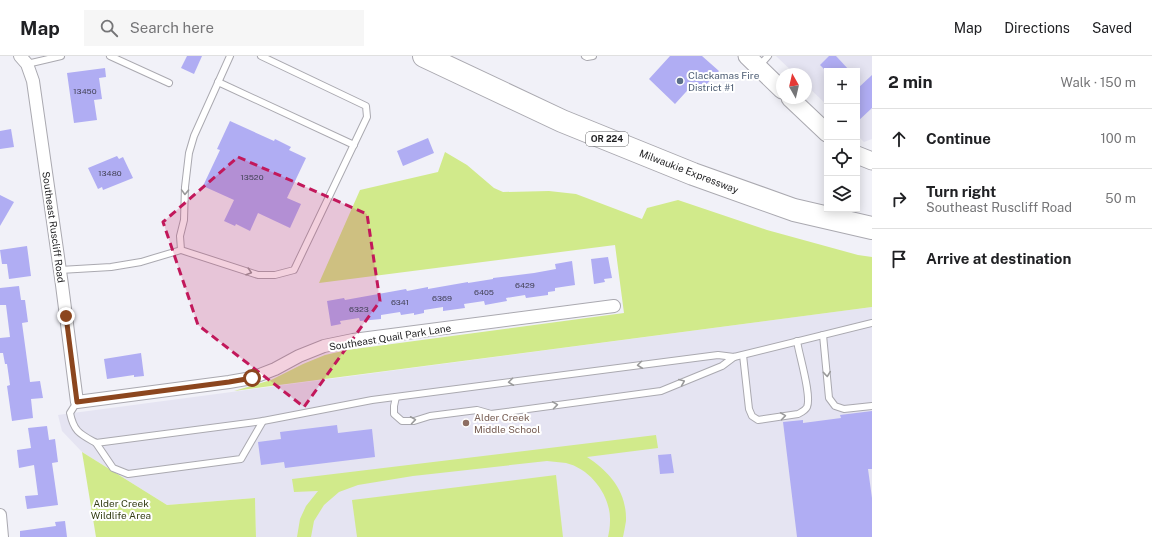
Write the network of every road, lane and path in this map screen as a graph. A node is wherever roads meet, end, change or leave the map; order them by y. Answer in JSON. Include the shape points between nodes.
{"nodes":[{"id":1,"x":61,"y":56,"type":"edge"},
{"id":2,"x":110,"y":56,"type":"edge"},
{"id":3,"x":230,"y":56,"type":"edge"},
{"id":4,"x":261,"y":56,"type":"edge"},
{"id":5,"x":424,"y":56,"type":"edge"},
{"id":6,"x":585,"y":56,"type":"edge"},
{"id":7,"x":593,"y":56,"type":"edge"},
{"id":8,"x":24,"y":60,"type":"edge"},
{"id":9,"x":758,"y":60,"type":"edge"},
{"id":10,"x":218,"y":82,"type":"junction"},
{"id":11,"x":776,"y":82,"type":"edge"},
{"id":12,"x":169,"y":83,"type":"dead end"},
{"id":13,"x":796,"y":104,"type":"edge"},
{"id":14,"x":824,"y":130,"type":"edge"},
{"id":15,"x":354,"y":145,"type":"junction"},
{"id":16,"x":860,"y":156,"type":"edge"},
{"id":17,"x":872,"y":161,"type":"edge"},
{"id":18,"x":872,"y":228,"type":"edge"},
{"id":19,"x":181,"y":250,"type":"junction"},
{"id":20,"x":60,"y":270,"type":"junction"},
{"id":21,"x":614,"y":306,"type":"dead end"},
{"id":22,"x":872,"y":323,"type":"edge"},
{"id":23,"x":823,"y":335,"type":"junction"},
{"id":24,"x":797,"y":342,"type":"junction"},
{"id":25,"x":743,"y":355,"type":"junction"},
{"id":26,"x":734,"y":357,"type":"junction"},
{"id":27,"x":396,"y":397,"type":"junction"},
{"id":28,"x":77,"y":402,"type":"junction"},
{"id":29,"x":872,"y":406,"type":"edge"},
{"id":30,"x":262,"y":421,"type":"junction"},
{"id":31,"x":96,"y":442,"type":"junction"},
{"id":32,"x":0,"y":515,"type":"edge"},
{"id":33,"x":2,"y":537,"type":"edge"}],
"edges":[{"from":1,"to":8,"type":"lane"},
{"from":2,"to":12,"type":"lane"},
{"from":3,"to":10,"type":"lane"},
{"from":4,"to":15,"type":"lane","via":[[366,106],[367,117]]},
{"from":5,"to":18,"type":"highway","name":"Milwaukie Expressway","number":"OR 224","via":[[562,121],[693,174],[794,210]]},
{"from":6,"to":7,"type":"lane"},
{"from":8,"to":20,"type":"street","name":"Southeast Ruscliff Road","via":[[33,81]]},
{"from":9,"to":11,"type":"street"},
{"from":10,"to":15,"type":"lane"},
{"from":10,"to":19,"type":"lane","one_way":true,"via":[[188,153],[184,220],[180,236]]},
{"from":13,"to":14,"type":"street"},
{"from":19,"to":15,"type":"lane","one_way":true,"via":[[258,275],[275,276],[294,270]]},
{"from":16,"to":17,"type":"street"},
{"from":19,"to":20,"type":"lane","via":[[141,262],[111,267]]},
{"from":20,"to":28,"type":"street","name":"Southeast Ruscliff Road"},
{"from":21,"to":28,"type":"street","name":"Southeast Quail Park Lane","via":[[352,340],[324,346],[252,378]]},
{"from":22,"to":23,"type":"lane"},
{"from":23,"to":24,"type":"lane"},
{"from":23,"to":29,"type":"lane","one_way":true,"via":[[829,398],[835,406],[844,409]]},
{"from":24,"to":25,"type":"lane"},
{"from":25,"to":24,"type":"lane","one_way":true,"via":[[752,416],[758,420],[798,414],[807,408],[808,403]]},
{"from":25,"to":26,"type":"lane"},
{"from":26,"to":27,"type":"lane","one_way":true,"via":[[718,355]]},
{"from":27,"to":26,"type":"lane","one_way":true,"via":[[394,414],[402,421],[477,410],[491,414],[661,391],[722,366]]},
{"from":27,"to":30,"type":"lane"},
{"from":28,"to":31,"type":"lane","via":[[70,413],[72,423],[79,433]]},
{"from":30,"to":31,"type":"lane"},
{"from":30,"to":31,"type":"lane","via":[[242,458],[128,474],[113,468]]},
{"from":32,"to":33,"type":"street"}]}
